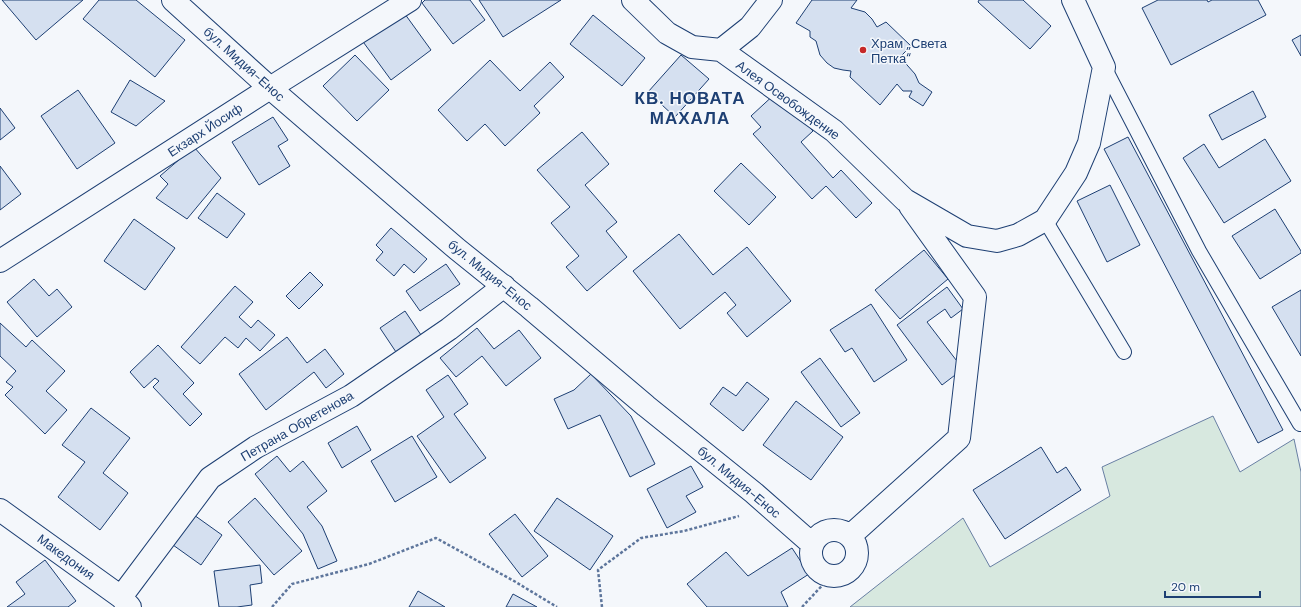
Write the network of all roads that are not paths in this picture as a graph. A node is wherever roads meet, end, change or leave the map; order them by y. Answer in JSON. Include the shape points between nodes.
{"nodes":[{"id":1,"x":173,"y":0,"type":"edge"},
{"id":2,"x":410,"y":0,"type":"edge"},
{"id":3,"x":633,"y":0,"type":"edge"},
{"id":4,"x":771,"y":0,"type":"edge"},
{"id":5,"x":1073,"y":0,"type":"edge"},
{"id":6,"x":721,"y":50,"type":"junction"},
{"id":7,"x":1104,"y":67,"type":"junction"},
{"id":8,"x":270,"y":88,"type":"junction"},
{"id":9,"x":905,"y":200,"type":"junction"},
{"id":10,"x":1044,"y":220,"type":"junction"},
{"id":11,"x":0,"y":262,"type":"edge"},
{"id":12,"x":504,"y":286,"type":"junction"},
{"id":13,"x":1124,"y":352,"type":"dead end"},
{"id":14,"x":1300,"y":424,"type":"dead end"},
{"id":15,"x":0,"y":510,"type":"edge"},
{"id":16,"x":850,"y":536,"type":"junction"},
{"id":17,"x":812,"y":544,"type":"junction"},
{"id":18,"x":125,"y":602,"type":"edge"}],
"edges":[{"from":1,"to":8,"type":"street","name":"бул. Мидия-Енос"},
{"from":2,"to":8,"type":"street","name":"Екзарх Йосиф"},
{"from":3,"to":6,"type":"street","name":"Алея Освобождение","via":[[667,33],[692,47]]},
{"from":4,"to":6,"type":"street","via":[[750,27]]},
{"from":5,"to":7,"type":"street"},
{"from":6,"to":9,"type":"street","name":"Алея Освобождение","via":[[834,131]]},
{"from":7,"to":10,"type":"street","name":"Алея Освобождение","via":[[1089,143],[1076,173]]},
{"from":7,"to":14,"type":"lane","via":[[1199,251]]},
{"from":8,"to":11,"type":"street","name":"Екзарх Йосиф"},
{"from":8,"to":12,"type":"street","name":"бул. Мидия-Енос","via":[[457,249]]},
{"from":9,"to":10,"type":"street","name":"Алея Освобождение","via":[[967,236],[997,242],[1018,235]]},
{"from":9,"to":16,"type":"street","via":[[974,297],[960,438]]},
{"from":10,"to":13,"type":"lane"},
{"from":12,"to":17,"type":"street","name":"бул. Мидия-Енос"},
{"from":12,"to":18,"type":"street","name":"Петрана Обретенова","via":[[449,329],[351,396],[256,448],[210,478]]},
{"from":15,"to":18,"type":"street","name":"Македония"},
{"from":16,"to":17,"type":"street","via":[[836,529],[824,531],[817,535]]},
{"from":16,"to":17,"type":"street","via":[[857,549],[855,563],[843,574],[831,576],[823,574],[815,567],[811,560]]}]}
